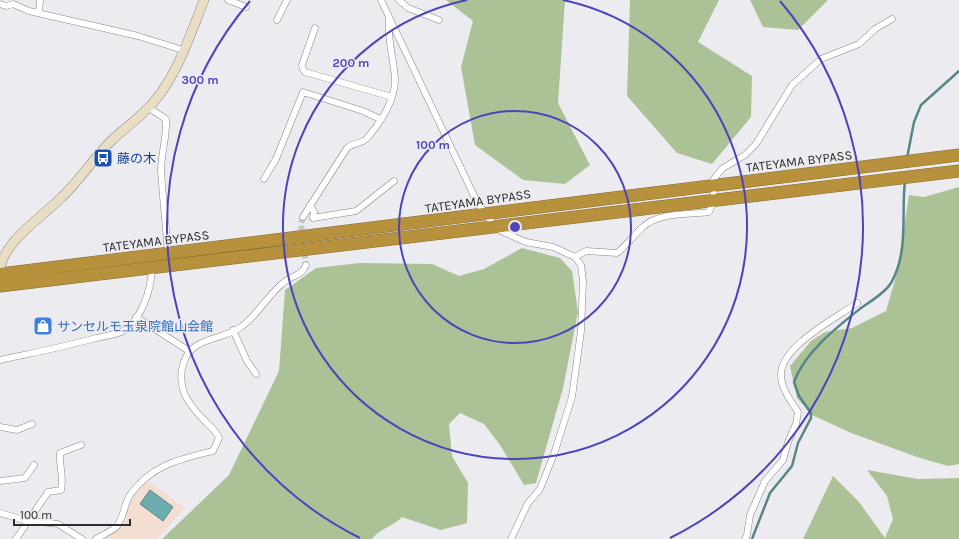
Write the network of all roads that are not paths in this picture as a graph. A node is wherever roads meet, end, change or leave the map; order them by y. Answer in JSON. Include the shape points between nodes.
{"nodes":[{"id":1,"x":40,"y":0,"type":"edge"},
{"id":2,"x":204,"y":0,"type":"edge"},
{"id":3,"x":228,"y":0,"type":"edge"},
{"id":4,"x":287,"y":0,"type":"edge"},
{"id":5,"x":381,"y":0,"type":"edge"},
{"id":6,"x":399,"y":0,"type":"edge"},
{"id":7,"x":0,"y":4,"type":"edge"},
{"id":8,"x":246,"y":7,"type":"dead end"},
{"id":9,"x":39,"y":13,"type":"junction"},
{"id":10,"x":389,"y":17,"type":"junction"},
{"id":11,"x":892,"y":19,"type":"dead end"},
{"id":12,"x":277,"y":20,"type":"dead end"},
{"id":13,"x":439,"y":20,"type":"dead end"},
{"id":14,"x":315,"y":28,"type":"dead end"},
{"id":15,"x":184,"y":50,"type":"junction"},
{"id":16,"x":392,"y":97,"type":"junction"},
{"id":17,"x":149,"y":108,"type":"junction"},
{"id":18,"x":380,"y":119,"type":"junction"},
{"id":19,"x":959,"y":155,"type":"edge"},
{"id":20,"x":959,"y":171,"type":"edge"},
{"id":21,"x":264,"y":179,"type":"dead end"},
{"id":22,"x":394,"y":181,"type":"dead end"},
{"id":23,"x":713,"y":185,"type":"junction"},
{"id":24,"x":714,"y":200,"type":"junction"},
{"id":25,"x":310,"y":205,"type":"junction"},
{"id":26,"x":486,"y":215,"type":"junction"},
{"id":27,"x":303,"y":217,"type":"tunnel mouth"},
{"id":28,"x":495,"y":226,"type":"junction"},
{"id":29,"x":168,"y":254,"type":"junction"},
{"id":30,"x":575,"y":257,"type":"junction"},
{"id":31,"x":306,"y":265,"type":"dead end"},
{"id":32,"x":0,"y":269,"type":"edge"},
{"id":33,"x":152,"y":269,"type":"junction"},
{"id":34,"x":0,"y":274,"type":"edge"},
{"id":35,"x":0,"y":286,"type":"edge"},
{"id":36,"x":857,"y":303,"type":"dead end"},
{"id":37,"x":136,"y":317,"type":"junction"},
{"id":38,"x":233,"y":330,"type":"junction"},
{"id":39,"x":189,"y":351,"type":"junction"},
{"id":40,"x":0,"y":360,"type":"edge"},
{"id":41,"x":256,"y":374,"type":"dead end"},
{"id":42,"x":32,"y":424,"type":"dead end"},
{"id":43,"x":0,"y":427,"type":"edge"},
{"id":44,"x":81,"y":445,"type":"dead end"},
{"id":45,"x":34,"y":465,"type":"dead end"},
{"id":46,"x":0,"y":481,"type":"edge"},
{"id":47,"x":0,"y":513,"type":"edge"},
{"id":48,"x":28,"y":520,"type":"junction"},
{"id":49,"x":16,"y":539,"type":"edge"},
{"id":50,"x":82,"y":539,"type":"edge"},
{"id":51,"x":96,"y":539,"type":"edge"},
{"id":52,"x":511,"y":539,"type":"edge"},
{"id":53,"x":745,"y":539,"type":"edge"}],
"edges":[{"from":1,"to":9,"type":"street"},
{"from":2,"to":15,"type":"main road"},
{"from":3,"to":8,"type":"street"},
{"from":4,"to":12,"type":"street"},
{"from":5,"to":10,"type":"street"},
{"from":6,"to":13,"type":"street","via":[[408,8]]},
{"from":7,"to":9,"type":"street","via":[[13,4]]},
{"from":9,"to":15,"type":"street","via":[[138,36]]},
{"from":10,"to":16,"type":"street","via":[[389,43],[395,80]]},
{"from":10,"to":26,"type":"street","via":[[477,202]]},
{"from":11,"to":23,"type":"street","via":[[875,29],[860,44],[821,59],[807,70],[792,85],[756,144],[745,155],[723,168]]},
{"from":14,"to":16,"type":"street","via":[[302,65],[306,72]]},
{"from":15,"to":17,"type":"main road","via":[[166,86]]},
{"from":16,"to":18,"type":"street"},
{"from":17,"to":29,"type":"street","via":[[166,120],[161,171]]},
{"from":17,"to":32,"type":"main road","via":[[112,140],[62,197],[30,225],[5,254]]},
{"from":18,"to":21,"type":"street","via":[[303,92],[276,159]]},
{"from":18,"to":25,"type":"street","via":[[367,138],[347,148]]},
{"from":19,"to":23,"type":"highway","name":"TATEYAMA BYPASS"},
{"from":20,"to":24,"type":"highway","name":"TATEYAMA BYPASS"},
{"from":22,"to":25,"type":"street","via":[[356,211],[313,218],[314,212]]},
{"from":23,"to":24,"type":"street"},
{"from":23,"to":26,"type":"highway","name":"TATEYAMA BYPASS"},
{"from":24,"to":28,"type":"highway","name":"TATEYAMA BYPASS"},
{"from":24,"to":30,"type":"street","via":[[709,212],[660,218],[644,225],[617,253],[586,251]]},
{"from":25,"to":27,"type":"street"},
{"from":26,"to":28,"type":"street"},
{"from":26,"to":29,"type":"highway","name":"TATEYAMA BYPASS"},
{"from":28,"to":30,"type":"street","via":[[515,239],[554,247]]},
{"from":28,"to":33,"type":"highway","name":"TATEYAMA BYPASS"},
{"from":29,"to":34,"type":"highway","name":"TATEYAMA BYPASS"},
{"from":30,"to":52,"type":"street","via":[[581,265],[583,281],[581,331],[572,397],[540,489],[528,503]]},
{"from":31,"to":38,"type":"street","via":[[304,272],[283,282],[251,319]]},
{"from":33,"to":35,"type":"highway","name":"TATEYAMA BYPASS"},
{"from":33,"to":37,"type":"street","via":[[151,284]]},
{"from":36,"to":53,"type":"street","via":[[804,339],[786,358],[781,375],[782,383],[798,412],[796,424],[783,460],[765,482],[750,515]]},
{"from":37,"to":39,"type":"street"},
{"from":37,"to":40,"type":"street","via":[[122,331],[64,347]]},
{"from":38,"to":39,"type":"street","via":[[199,343]]},
{"from":38,"to":41,"type":"street","via":[[246,361]]},
{"from":39,"to":51,"type":"street","via":[[181,369],[181,381],[185,394],[202,419],[217,434],[219,438],[216,446],[213,450],[161,467],[145,477],[125,503],[116,528]]},
{"from":42,"to":43,"type":"street","via":[[17,430]]},
{"from":44,"to":48,"type":"street","via":[[60,453],[59,462],[63,477],[61,490],[48,492]]},
{"from":45,"to":46,"type":"street","via":[[25,478]]},
{"from":47,"to":48,"type":"street"},
{"from":48,"to":49,"type":"street"},
{"from":48,"to":50,"type":"street","via":[[58,524]]}]}
